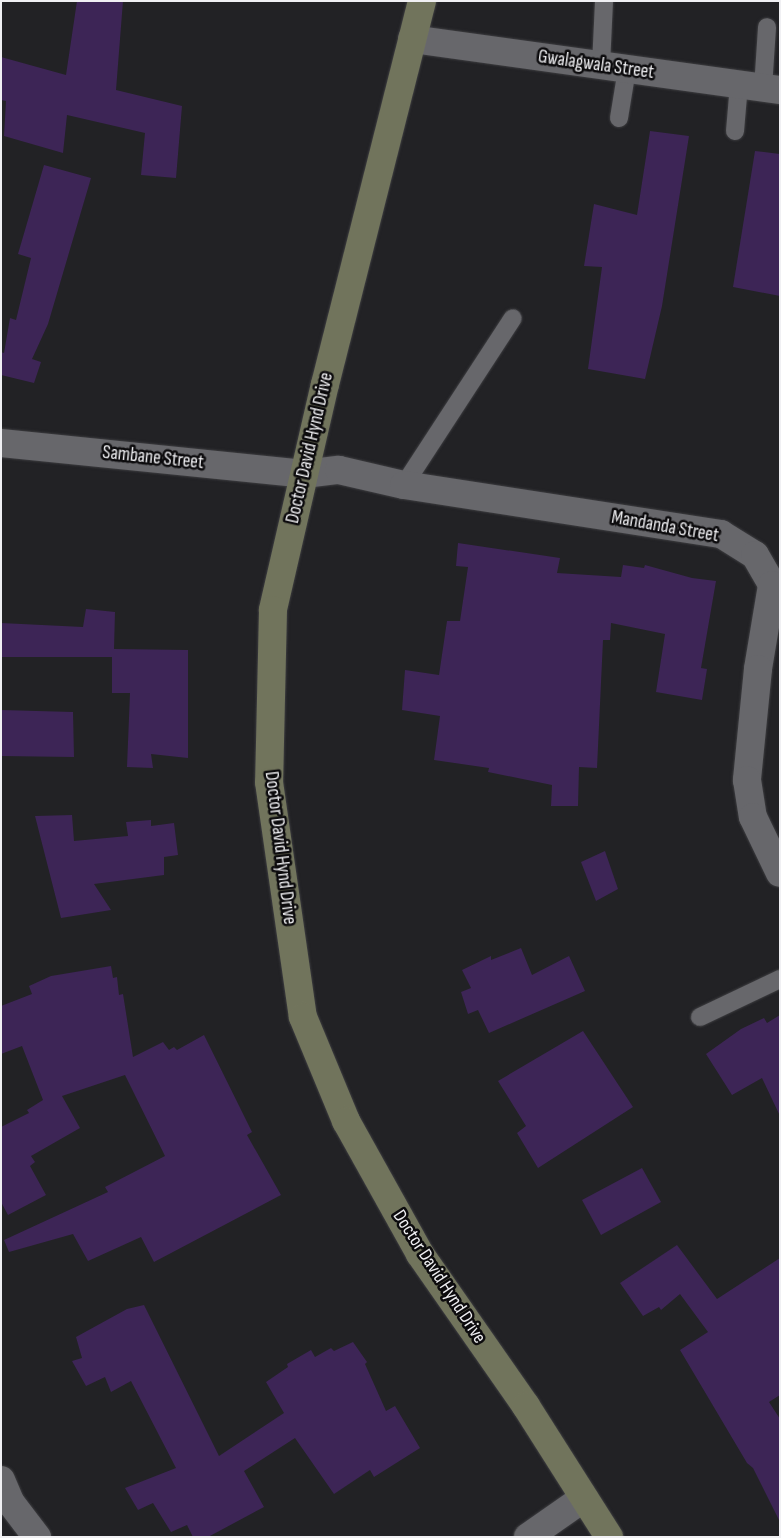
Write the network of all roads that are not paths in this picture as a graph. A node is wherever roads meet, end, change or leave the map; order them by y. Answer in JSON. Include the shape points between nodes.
{"nodes":[{"id":1,"x":422,"y":1,"type":"edge"},
{"id":2,"x":604,"y":1,"type":"edge"},
{"id":3,"x":767,"y":28,"type":"dead end"},
{"id":4,"x":412,"y":39,"type":"junction"},
{"id":5,"x":614,"y":67,"type":"junction"},
{"id":6,"x":761,"y":88,"type":"edge"},
{"id":7,"x":619,"y":118,"type":"dead end"},
{"id":8,"x":735,"y":131,"type":"dead end"},
{"id":9,"x":513,"y":318,"type":"dead end"},
{"id":10,"x":1,"y":443,"type":"edge"},
{"id":11,"x":304,"y":474,"type":"junction"},
{"id":12,"x":404,"y":485,"type":"junction"},
{"id":13,"x":774,"y":609,"type":"edge"},
{"id":14,"x":780,"y":873,"type":"edge"},
{"id":15,"x":780,"y":979,"type":"edge"},
{"id":16,"x":700,"y":1017,"type":"dead end"},
{"id":17,"x":1,"y":1480,"type":"edge"},
{"id":18,"x":584,"y":1498,"type":"junction"},
{"id":19,"x":37,"y":1537,"type":"edge"},
{"id":20,"x":528,"y":1537,"type":"edge"},
{"id":21,"x":609,"y":1537,"type":"edge"}],
"edges":[{"from":1,"to":4,"type":"main road","name":"Doctor David Hynd Drive"},
{"from":2,"to":5,"type":"lane"},
{"from":3,"to":6,"type":"lane"},
{"from":4,"to":5,"type":"street","name":"Gwalagwala Street"},
{"from":4,"to":11,"type":"main road","name":"Doctor David Hynd Drive"},
{"from":5,"to":6,"type":"street","name":"Gwalagwala Street"},
{"from":5,"to":7,"type":"lane"},
{"from":6,"to":8,"type":"lane"},
{"from":9,"to":12,"type":"lane"},
{"from":10,"to":11,"type":"street","name":"Sambane Street"},
{"from":11,"to":12,"type":"street","name":"Mandanda Street","via":[[339,470]]},
{"from":11,"to":18,"type":"main road","name":"Doctor David Hynd Drive","via":[[273,610],[269,782],[303,1017],[346,1120],[420,1254],[526,1406]]},
{"from":12,"to":13,"type":"street","name":"Mandanda Street","via":[[721,534],[755,555],[772,585]]},
{"from":13,"to":14,"type":"street","name":"Mandanda Street","via":[[758,670],[747,780],[753,817]]},
{"from":15,"to":16,"type":"lane"},
{"from":17,"to":19,"type":"street","via":[[11,1503]]},
{"from":18,"to":20,"type":"street"},
{"from":18,"to":21,"type":"main road","name":"Doctor David Hynd Drive"}]}
